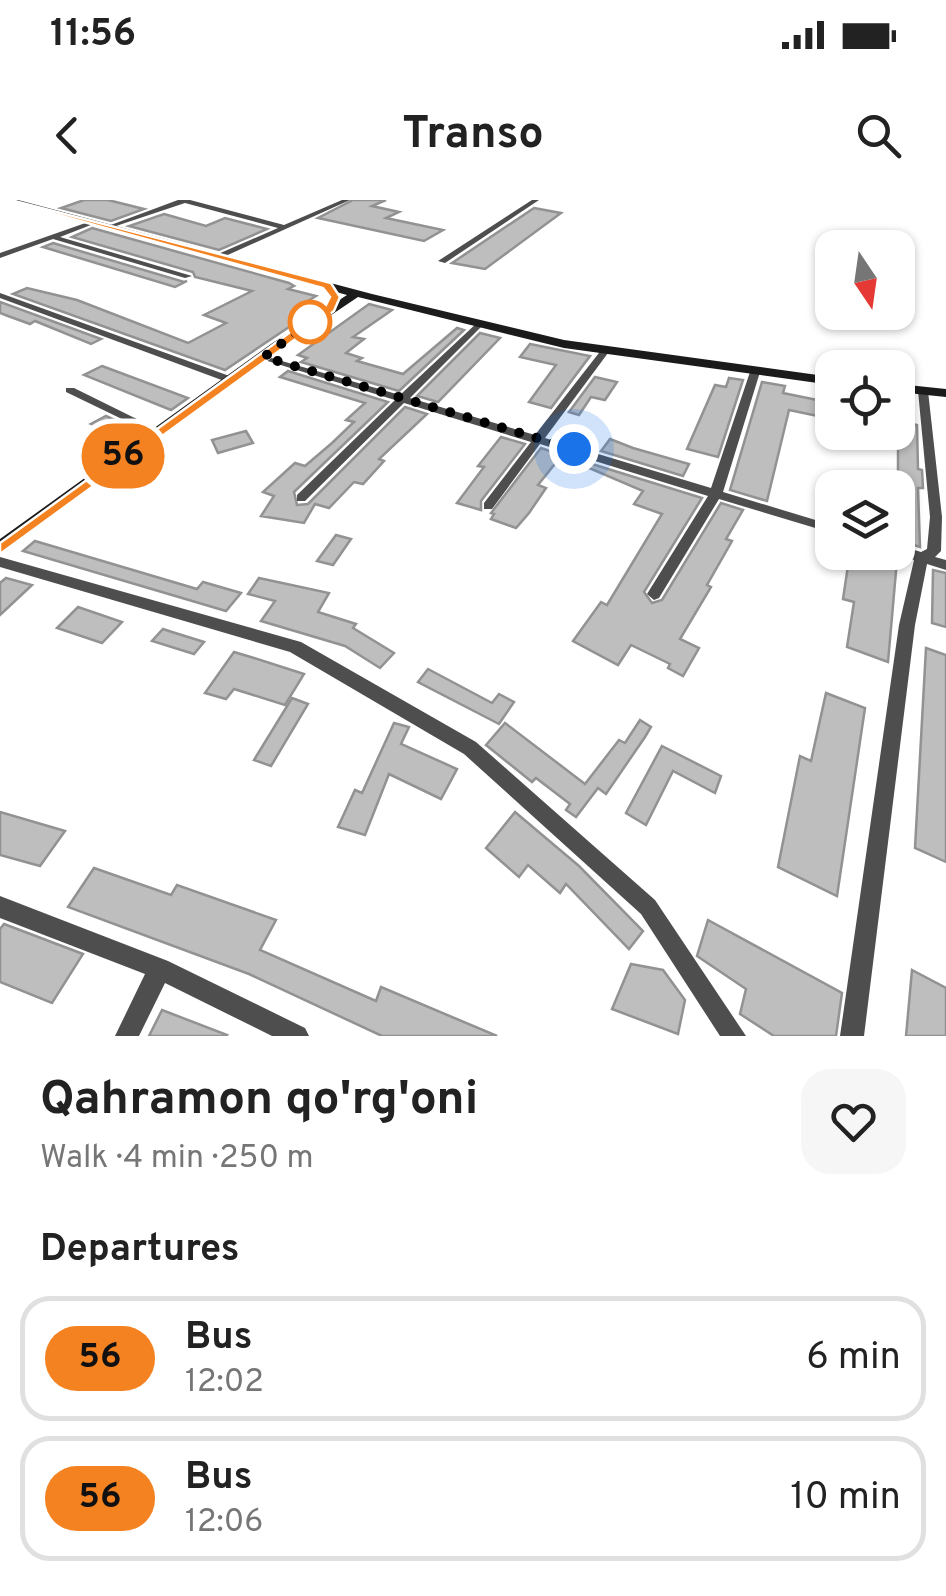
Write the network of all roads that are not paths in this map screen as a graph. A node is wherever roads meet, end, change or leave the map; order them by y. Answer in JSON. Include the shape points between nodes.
{"nodes":[{"id":1,"x":8,"y":200,"type":"edge"},
{"id":2,"x":185,"y":200,"type":"edge"},
{"id":3,"x":324,"y":200,"type":"edge"},
{"id":4,"x":536,"y":200,"type":"edge"},
{"id":5,"x":343,"y":202,"type":"edge"},
{"id":6,"x":94,"y":222,"type":"junction"},
{"id":7,"x":111,"y":226,"type":"junction"},
{"id":8,"x":286,"y":228,"type":"junction"},
{"id":9,"x":52,"y":237,"type":"junction"},
{"id":10,"x":0,"y":256,"type":"edge"},
{"id":11,"x":221,"y":256,"type":"junction"},
{"id":12,"x":442,"y":262,"type":"dead end"},
{"id":13,"x":188,"y":276,"type":"dead end"},
{"id":14,"x":327,"y":286,"type":"junction"},
{"id":15,"x":357,"y":294,"type":"junction"},
{"id":16,"x":6,"y":298,"type":"edge"},
{"id":17,"x":0,"y":304,"type":"edge"},
{"id":18,"x":330,"y":308,"type":"junction"},
{"id":19,"x":479,"y":324,"type":"junction"},
{"id":20,"x":605,"y":351,"type":"junction"},
{"id":21,"x":264,"y":357,"type":"junction"},
{"id":22,"x":755,"y":372,"type":"junction"},
{"id":23,"x":815,"y":379,"type":"edge"},
{"id":24,"x":231,"y":380,"type":"junction"},
{"id":25,"x":70,"y":390,"type":"dead end"},
{"id":26,"x":915,"y":390,"type":"edge"},
{"id":27,"x":922,"y":391,"type":"junction"},
{"id":28,"x":946,"y":393,"type":"edge"},
{"id":29,"x":403,"y":398,"type":"junction"},
{"id":30,"x":157,"y":432,"type":"junction"},
{"id":31,"x":538,"y":438,"type":"junction"},
{"id":32,"x":716,"y":493,"type":"junction"},
{"id":33,"x":301,"y":498,"type":"dead end"},
{"id":34,"x":488,"y":506,"type":"dead end"},
{"id":35,"x":815,"y":525,"type":"edge"},
{"id":36,"x":0,"y":548,"type":"edge"},
{"id":37,"x":915,"y":556,"type":"edge"},
{"id":38,"x":922,"y":558,"type":"junction"},
{"id":39,"x":0,"y":562,"type":"edge"},
{"id":40,"x":946,"y":565,"type":"edge"},
{"id":41,"x":654,"y":594,"type":"dead end"},
{"id":42,"x":0,"y":907,"type":"edge"},
{"id":43,"x":160,"y":969,"type":"junction"},
{"id":44,"x":128,"y":1036,"type":"edge"},
{"id":45,"x":297,"y":1036,"type":"edge"},
{"id":46,"x":734,"y":1036,"type":"edge"},
{"id":47,"x":852,"y":1036,"type":"edge"}],
"edges":[{"from":1,"to":6,"type":"main road"},
{"from":2,"to":7,"type":"street"},
{"from":2,"to":8,"type":"street"},
{"from":3,"to":5,"type":"street"},
{"from":4,"to":12,"type":"street"},
{"from":5,"to":8,"type":"street"},
{"from":6,"to":7,"type":"main road"},
{"from":6,"to":9,"type":"street"},
{"from":7,"to":11,"type":"main road"},
{"from":8,"to":11,"type":"street"},
{"from":9,"to":10,"type":"street"},
{"from":9,"to":13,"type":"street"},
{"from":11,"to":14,"type":"main road"},
{"from":14,"to":15,"type":"main road"},
{"from":14,"to":18,"type":"main road","via":[[335,294]]},
{"from":15,"to":18,"type":"main road"},
{"from":15,"to":19,"type":"main road"},
{"from":15,"to":21,"type":"main road"},
{"from":16,"to":17,"type":"street"},
{"from":16,"to":24,"type":"street"},
{"from":18,"to":21,"type":"main road"},
{"from":19,"to":20,"type":"main road"},
{"from":19,"to":29,"type":"street"},
{"from":20,"to":22,"type":"main road"},
{"from":20,"to":31,"type":"street"},
{"from":21,"to":24,"type":"main road"},
{"from":21,"to":29,"type":"street"},
{"from":22,"to":23,"type":"main road"},
{"from":22,"to":32,"type":"street"},
{"from":24,"to":30,"type":"main road"},
{"from":25,"to":30,"type":"street"},
{"from":26,"to":27,"type":"main road"},
{"from":27,"to":28,"type":"main road"},
{"from":27,"to":38,"type":"street","via":[[936,517],[934,550]]},
{"from":29,"to":31,"type":"street"},
{"from":29,"to":33,"type":"street"},
{"from":30,"to":36,"type":"main road"},
{"from":31,"to":32,"type":"street"},
{"from":31,"to":34,"type":"street"},
{"from":32,"to":35,"type":"street"},
{"from":32,"to":41,"type":"street"},
{"from":37,"to":38,"type":"street"},
{"from":38,"to":40,"type":"street"},
{"from":38,"to":47,"type":"street","via":[[907,625]]},
{"from":39,"to":46,"type":"street","via":[[295,647],[470,748],[648,907]]},
{"from":42,"to":43,"type":"street"},
{"from":43,"to":44,"type":"street"},
{"from":43,"to":45,"type":"street"}]}
